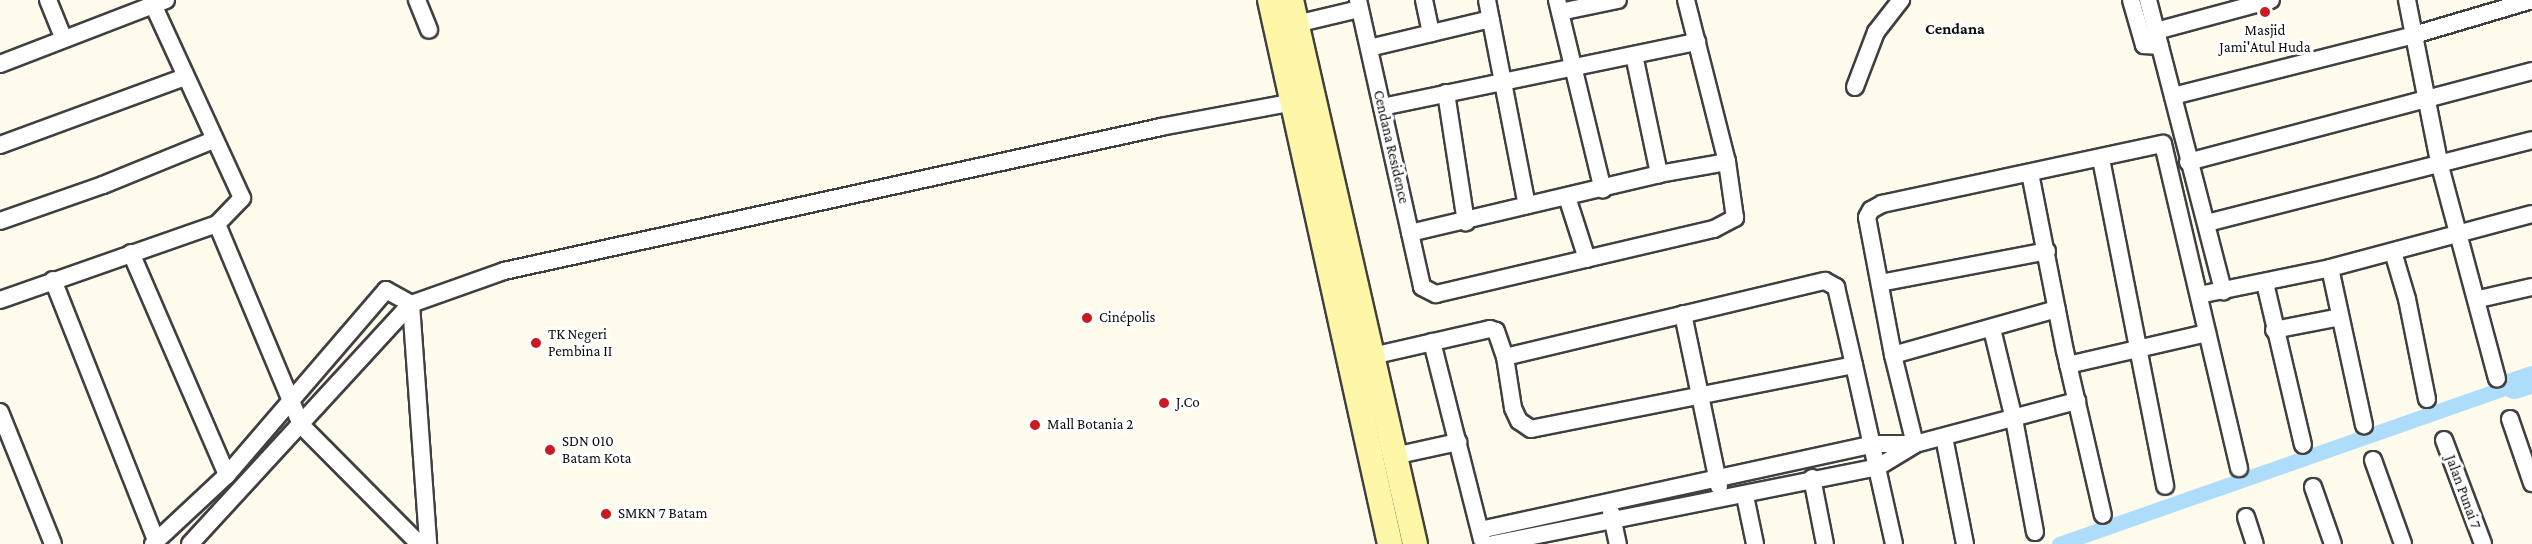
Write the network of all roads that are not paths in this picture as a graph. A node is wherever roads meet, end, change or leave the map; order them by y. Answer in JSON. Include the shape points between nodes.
{"nodes":[{"id":1,"x":48,"y":0,"type":"edge"},
{"id":2,"x":417,"y":0,"type":"edge"},
{"id":3,"x":1270,"y":0,"type":"edge"},
{"id":4,"x":1291,"y":0,"type":"edge"},
{"id":5,"x":1424,"y":0,"type":"edge"},
{"id":6,"x":1487,"y":0,"type":"edge"},
{"id":7,"x":1618,"y":0,"type":"edge"},
{"id":8,"x":1686,"y":0,"type":"edge"},
{"id":9,"x":1901,"y":0,"type":"edge"},
{"id":10,"x":2131,"y":0,"type":"edge"},
{"id":11,"x":2148,"y":0,"type":"edge"},
{"id":12,"x":2271,"y":0,"type":"edge"},
{"id":13,"x":2407,"y":0,"type":"edge"},
{"id":14,"x":2532,"y":0,"type":"edge"},
{"id":15,"x":156,"y":2,"type":"edge"},
{"id":16,"x":1359,"y":4,"type":"edge"},
{"id":17,"x":2234,"y":4,"type":"edge"},
{"id":18,"x":1558,"y":6,"type":"edge"},
{"id":19,"x":1491,"y":19,"type":"junction"},
{"id":20,"x":1296,"y":24,"type":"junction"},
{"id":21,"x":429,"y":30,"type":"dead end"},
{"id":22,"x":1431,"y":33,"type":"junction"},
{"id":23,"x":2414,"y":35,"type":"junction"},
{"id":24,"x":63,"y":37,"type":"junction"},
{"id":25,"x":2158,"y":39,"type":"junction"},
{"id":26,"x":1697,"y":42,"type":"junction"},
{"id":27,"x":1369,"y":48,"type":"junction"},
{"id":28,"x":1634,"y":55,"type":"junction"},
{"id":29,"x":0,"y":64,"type":"edge"},
{"id":30,"x":1572,"y":65,"type":"junction"},
{"id":31,"x":2532,"y":71,"type":"edge"},
{"id":32,"x":185,"y":77,"type":"junction"},
{"id":33,"x":1503,"y":82,"type":"junction"},
{"id":34,"x":1855,"y":87,"type":"dead end"},
{"id":35,"x":1446,"y":93,"type":"junction"},
{"id":36,"x":2173,"y":96,"type":"junction"},
{"id":37,"x":2427,"y":101,"type":"junction"},
{"id":38,"x":1294,"y":102,"type":"junction"},
{"id":39,"x":1382,"y":107,"type":"junction"},
{"id":40,"x":213,"y":140,"type":"junction"},
{"id":41,"x":2532,"y":140,"type":"edge"},
{"id":42,"x":0,"y":145,"type":"edge"},
{"id":43,"x":2101,"y":159,"type":"junction"},
{"id":44,"x":1727,"y":162,"type":"junction"},
{"id":45,"x":2188,"y":162,"type":"junction"},
{"id":46,"x":2440,"y":166,"type":"junction"},
{"id":47,"x":2030,"y":173,"type":"junction"},
{"id":48,"x":1659,"y":174,"type":"junction"},
{"id":49,"x":1603,"y":190,"type":"junction"},
{"id":50,"x":1567,"y":196,"type":"junction"},
{"id":51,"x":1527,"y":205,"type":"junction"},
{"id":52,"x":2532,"y":214,"type":"edge"},
{"id":53,"x":0,"y":221,"type":"edge"},
{"id":54,"x":1466,"y":222,"type":"junction"},
{"id":55,"x":2207,"y":223,"type":"junction"},
{"id":56,"x":217,"y":224,"type":"junction"},
{"id":57,"x":1410,"y":232,"type":"junction"},
{"id":58,"x":2457,"y":234,"type":"junction"},
{"id":59,"x":2047,"y":251,"type":"junction"},
{"id":60,"x":2393,"y":252,"type":"junction"},
{"id":61,"x":131,"y":253,"type":"junction"},
{"id":62,"x":1587,"y":259,"type":"junction"},
{"id":63,"x":2330,"y":268,"type":"junction"},
{"id":64,"x":53,"y":280,"type":"junction"},
{"id":65,"x":1880,"y":283,"type":"junction"},
{"id":66,"x":2265,"y":283,"type":"junction"},
{"id":67,"x":2532,"y":287,"type":"edge"},
{"id":68,"x":2223,"y":291,"type":"junction"},
{"id":69,"x":2199,"y":295,"type":"junction"},
{"id":70,"x":2479,"y":299,"type":"junction"},
{"id":71,"x":0,"y":300,"type":"edge"},
{"id":72,"x":411,"y":304,"type":"junction"},
{"id":73,"x":2056,"y":309,"type":"junction"},
{"id":74,"x":1683,"y":314,"type":"junction"},
{"id":75,"x":2340,"y":316,"type":"junction"},
{"id":76,"x":1992,"y":329,"type":"junction"},
{"id":77,"x":2274,"y":330,"type":"junction"},
{"id":78,"x":2208,"y":333,"type":"junction"},
{"id":79,"x":1432,"y":342,"type":"junction"},
{"id":80,"x":2138,"y":349,"type":"junction"},
{"id":81,"x":1372,"y":356,"type":"junction"},
{"id":82,"x":1893,"y":356,"type":"junction"},
{"id":83,"x":1504,"y":357,"type":"junction"},
{"id":84,"x":1854,"y":365,"type":"junction"},
{"id":85,"x":2068,"y":365,"type":"junction"},
{"id":86,"x":2497,"y":378,"type":"dead end"},
{"id":87,"x":292,"y":396,"type":"junction"},
{"id":88,"x":1700,"y":398,"type":"junction"},
{"id":89,"x":2427,"y":399,"type":"dead end"},
{"id":90,"x":2077,"y":402,"type":"junction"},
{"id":91,"x":0,"y":412,"type":"edge"},
{"id":92,"x":2014,"y":418,"type":"junction"},
{"id":93,"x":2510,"y":419,"type":"dead end"},
{"id":94,"x":301,"y":425,"type":"junction"},
{"id":95,"x":2364,"y":425,"type":"dead end"},
{"id":96,"x":1944,"y":437,"type":"junction"},
{"id":97,"x":2444,"y":440,"type":"dead end"},
{"id":98,"x":1458,"y":442,"type":"junction"},
{"id":99,"x":1873,"y":444,"type":"junction"},
{"id":100,"x":1915,"y":444,"type":"junction"},
{"id":101,"x":2303,"y":445,"type":"dead end"},
{"id":102,"x":2527,"y":450,"type":"edge"},
{"id":103,"x":1394,"y":456,"type":"junction"},
{"id":104,"x":2373,"y":460,"type":"dead end"},
{"id":105,"x":1878,"y":467,"type":"junction"},
{"id":106,"x":2239,"y":468,"type":"dead end"},
{"id":107,"x":227,"y":475,"type":"junction"},
{"id":108,"x":1717,"y":476,"type":"junction"},
{"id":109,"x":1812,"y":478,"type":"junction"},
{"id":110,"x":2532,"y":483,"type":"edge"},
{"id":111,"x":2165,"y":486,"type":"dead end"},
{"id":112,"x":2313,"y":487,"type":"dead end"},
{"id":113,"x":1745,"y":496,"type":"junction"},
{"id":114,"x":1722,"y":498,"type":"junction"},
{"id":115,"x":1610,"y":502,"type":"junction"},
{"id":116,"x":2103,"y":515,"type":"dead end"},
{"id":117,"x":2246,"y":517,"type":"dead end"},
{"id":118,"x":1613,"y":523,"type":"junction"},
{"id":119,"x":2035,"y":532,"type":"dead end"},
{"id":120,"x":1482,"y":537,"type":"edge"},
{"id":121,"x":154,"y":542,"type":"edge"},
{"id":122,"x":53,"y":544,"type":"edge"},
{"id":123,"x":190,"y":544,"type":"edge"},
{"id":124,"x":419,"y":544,"type":"edge"},
{"id":125,"x":428,"y":544,"type":"edge"},
{"id":126,"x":1390,"y":544,"type":"edge"},
{"id":127,"x":1414,"y":544,"type":"edge"},
{"id":128,"x":1493,"y":544,"type":"edge"},
{"id":129,"x":1618,"y":544,"type":"edge"},
{"id":130,"x":1755,"y":544,"type":"edge"},
{"id":131,"x":1825,"y":544,"type":"edge"},
{"id":132,"x":1894,"y":544,"type":"edge"},
{"id":133,"x":1965,"y":544,"type":"edge"},
{"id":134,"x":2256,"y":544,"type":"edge"},
{"id":135,"x":2334,"y":544,"type":"edge"},
{"id":136,"x":2403,"y":544,"type":"edge"},
{"id":137,"x":2483,"y":544,"type":"edge"}],
"edges":[{"from":1,"to":24,"type":"street"},
{"from":2,"to":21,"type":"street"},
{"from":3,"to":38,"type":"main road"},
{"from":4,"to":20,"type":"main road"},
{"from":5,"to":22,"type":"street"},
{"from":6,"to":19,"type":"street"},
{"from":7,"to":18,"type":"street"},
{"from":8,"to":26,"type":"street"},
{"from":9,"to":34,"type":"street","via":[[1875,32]]},
{"from":10,"to":25,"type":"street","via":[[2144,45]]},
{"from":11,"to":25,"type":"street"},
{"from":12,"to":17,"type":"street"},
{"from":13,"to":23,"type":"street"},
{"from":14,"to":23,"type":"street"},
{"from":15,"to":24,"type":"street"},
{"from":15,"to":32,"type":"street"},
{"from":16,"to":20,"type":"street","name":"Cendana Residence"},
{"from":16,"to":27,"type":"street","name":"Cendana Residence"},
{"from":17,"to":25,"type":"street"},
{"from":18,"to":30,"type":"street"},
{"from":19,"to":22,"type":"street"},
{"from":19,"to":33,"type":"street"},
{"from":20,"to":81,"type":"main road"},
{"from":22,"to":27,"type":"street"},
{"from":23,"to":36,"type":"street"},
{"from":23,"to":37,"type":"street"},
{"from":24,"to":29,"type":"street"},
{"from":25,"to":36,"type":"street"},
{"from":26,"to":28,"type":"street"},
{"from":26,"to":44,"type":"street"},
{"from":27,"to":39,"type":"street","name":"Cendana Residence"},
{"from":28,"to":30,"type":"street"},
{"from":28,"to":48,"type":"street"},
{"from":30,"to":33,"type":"street"},
{"from":30,"to":49,"type":"street"},
{"from":31,"to":37,"type":"street"},
{"from":32,"to":40,"type":"street"},
{"from":32,"to":42,"type":"street"},
{"from":33,"to":35,"type":"street"},
{"from":33,"to":51,"type":"street"},
{"from":35,"to":39,"type":"street"},
{"from":35,"to":54,"type":"street"},
{"from":36,"to":45,"type":"street"},
{"from":37,"to":45,"type":"street"},
{"from":37,"to":46,"type":"street"},
{"from":38,"to":72,"type":"street","via":[[1161,127],[504,271]]},
{"from":38,"to":126,"type":"main road"},
{"from":39,"to":57,"type":"street","name":"Cendana Residence"},
{"from":40,"to":53,"type":"street"},
{"from":40,"to":56,"type":"street","via":[[242,196]]},
{"from":41,"to":46,"type":"street"},
{"from":43,"to":47,"type":"street"},
{"from":43,"to":69,"type":"street","via":[[2163,144]]},
{"from":43,"to":80,"type":"street"},
{"from":44,"to":48,"type":"street"},
{"from":44,"to":62,"type":"street","via":[[1737,213],[1733,221]]},
{"from":45,"to":55,"type":"street"},
{"from":46,"to":55,"type":"street"},
{"from":46,"to":58,"type":"street"},
{"from":47,"to":59,"type":"street"},
{"from":47,"to":65,"type":"street","via":[[1876,206],[1867,217]]},
{"from":48,"to":49,"type":"street"},
{"from":49,"to":50,"type":"street"},
{"from":50,"to":51,"type":"street"},
{"from":50,"to":62,"type":"street"},
{"from":51,"to":54,"type":"street"},
{"from":52,"to":58,"type":"street"},
{"from":54,"to":57,"type":"street"},
{"from":55,"to":68,"type":"street"},
{"from":56,"to":61,"type":"street"},
{"from":56,"to":87,"type":"street"},
{"from":57,"to":62,"type":"street","name":"Cendana Residence","via":[[1422,287],[1436,294]]},
{"from":58,"to":60,"type":"street"},
{"from":58,"to":70,"type":"street"},
{"from":59,"to":65,"type":"street"},
{"from":59,"to":73,"type":"street"},
{"from":60,"to":63,"type":"street"},
{"from":60,"to":89,"type":"street","via":[[2407,299]]},
{"from":61,"to":64,"type":"street"},
{"from":61,"to":107,"type":"street"},
{"from":63,"to":66,"type":"street"},
{"from":63,"to":75,"type":"street"},
{"from":64,"to":71,"type":"street"},
{"from":64,"to":121,"type":"street"},
{"from":65,"to":82,"type":"street"},
{"from":66,"to":68,"type":"street"},
{"from":66,"to":77,"type":"street"},
{"from":67,"to":70,"type":"street"},
{"from":68,"to":69,"type":"street"},
{"from":69,"to":78,"type":"street"},
{"from":70,"to":86,"type":"street"},
{"from":72,"to":87,"type":"street","via":[[386,290]]},
{"from":72,"to":94,"type":"street"},
{"from":72,"to":125,"type":"street"},
{"from":73,"to":76,"type":"street"},
{"from":73,"to":85,"type":"street"},
{"from":74,"to":83,"type":"street"},
{"from":74,"to":84,"type":"street","via":[[1830,281],[1840,300]]},
{"from":74,"to":88,"type":"street"},
{"from":75,"to":77,"type":"street"},
{"from":75,"to":95,"type":"street"},
{"from":76,"to":82,"type":"street"},
{"from":76,"to":92,"type":"street"},
{"from":77,"to":101,"type":"street"},
{"from":78,"to":80,"type":"street"},
{"from":78,"to":106,"type":"street"},
{"from":79,"to":81,"type":"street"},
{"from":79,"to":83,"type":"street","via":[[1490,329],[1496,331]]},
{"from":79,"to":98,"type":"street"},
{"from":80,"to":85,"type":"street"},
{"from":80,"to":111,"type":"street"},
{"from":81,"to":103,"type":"main road"},
{"from":82,"to":100,"type":"street"},
{"from":83,"to":88,"type":"street","via":[[1513,408],[1519,422],[1531,429]]},
{"from":84,"to":88,"type":"street"},
{"from":84,"to":99,"type":"street"},
{"from":85,"to":90,"type":"street"},
{"from":87,"to":94,"type":"street"},
{"from":87,"to":107,"type":"street"},
{"from":88,"to":108,"type":"street"},
{"from":90,"to":92,"type":"street"},
{"from":90,"to":116,"type":"street"},
{"from":91,"to":122,"type":"street"},
{"from":92,"to":96,"type":"street"},
{"from":92,"to":119,"type":"street"},
{"from":93,"to":102,"type":"street"},
{"from":94,"to":123,"type":"street"},
{"from":94,"to":124,"type":"street"},
{"from":96,"to":100,"type":"street"},
{"from":96,"to":133,"type":"street"},
{"from":97,"to":137,"type":"street","name":"Jalan Punai 7"},
{"from":98,"to":103,"type":"street"},
{"from":98,"to":120,"type":"street"},
{"from":99,"to":100,"type":"street"},
{"from":99,"to":105,"type":"street"},
{"from":99,"to":108,"type":"street"},
{"from":100,"to":105,"type":"street"},
{"from":102,"to":110,"type":"street"},
{"from":103,"to":127,"type":"main road"},
{"from":104,"to":136,"type":"street"},
{"from":105,"to":109,"type":"street"},
{"from":105,"to":132,"type":"street"},
{"from":107,"to":121,"type":"street"},
{"from":108,"to":114,"type":"street"},
{"from":108,"to":115,"type":"street"},
{"from":109,"to":113,"type":"street"},
{"from":109,"to":131,"type":"street"},
{"from":112,"to":135,"type":"street"},
{"from":113,"to":114,"type":"street"},
{"from":113,"to":130,"type":"street"},
{"from":114,"to":118,"type":"street"},
{"from":115,"to":118,"type":"street"},
{"from":115,"to":120,"type":"street"},
{"from":117,"to":134,"type":"street"},
{"from":118,"to":128,"type":"street"},
{"from":118,"to":129,"type":"street"}]}
